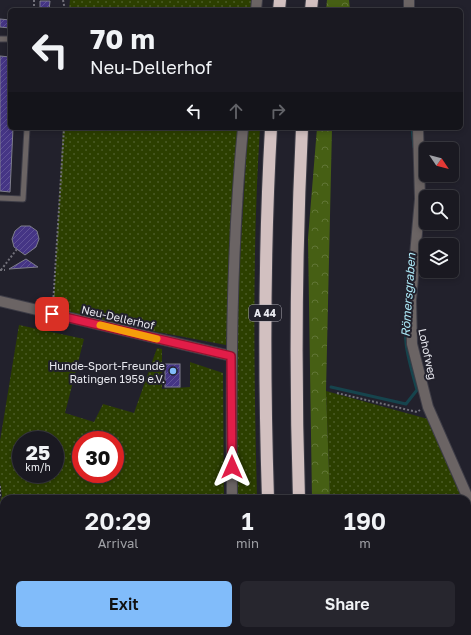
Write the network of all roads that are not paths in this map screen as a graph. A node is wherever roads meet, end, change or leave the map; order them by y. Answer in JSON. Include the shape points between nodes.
{"nodes":[{"id":1,"x":27,"y":130,"type":"edge"},
{"id":2,"x":243,"y":130,"type":"edge"},
{"id":3,"x":271,"y":130,"type":"edge"},
{"id":4,"x":302,"y":130,"type":"edge"},
{"id":5,"x":418,"y":130,"type":"edge"},
{"id":6,"x":0,"y":198,"type":"edge"},
{"id":7,"x":0,"y":301,"type":"edge"},
{"id":8,"x":231,"y":356,"type":"junction"},
{"id":9,"x":232,"y":495,"type":"edge"},
{"id":10,"x":268,"y":495,"type":"edge"},
{"id":11,"x":299,"y":495,"type":"edge"},
{"id":12,"x":467,"y":495,"type":"edge"}],
"edges":[{"from":1,"to":6,"type":"lane","via":[[23,199]]},
{"from":2,"to":8,"type":"street"},
{"from":3,"to":10,"type":"highway","number":"A 44","via":[[265,273]]},
{"from":4,"to":11,"type":"highway","number":"A 44","via":[[296,362]]},
{"from":5,"to":12,"type":"street","name":"Lohofweg","via":[[420,199],[410,330],[414,358],[428,407]]},
{"from":7,"to":8,"type":"street","name":"Neu-Dellerhof"},
{"from":8,"to":9,"type":"street"}]}
